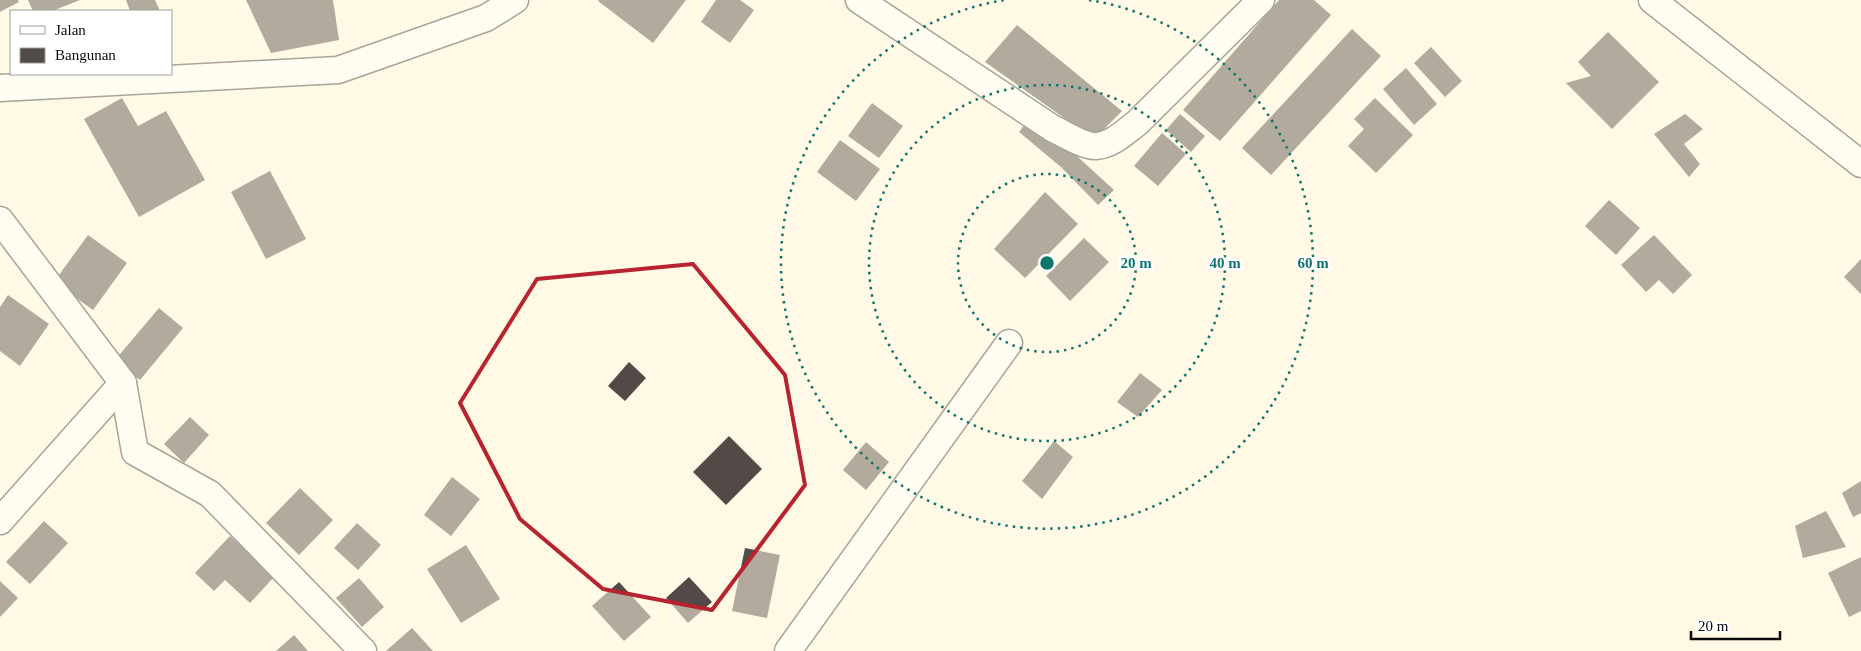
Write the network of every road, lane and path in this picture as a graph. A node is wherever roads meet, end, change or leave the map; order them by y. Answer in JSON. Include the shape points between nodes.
{"nodes":[{"id":1,"x":515,"y":0,"type":"edge"},
{"id":2,"x":859,"y":0,"type":"edge"},
{"id":3,"x":1261,"y":0,"type":"edge"},
{"id":4,"x":1652,"y":0,"type":"edge"},
{"id":5,"x":0,"y":88,"type":"edge"},
{"id":6,"x":1861,"y":164,"type":"edge"},
{"id":7,"x":0,"y":220,"type":"edge"},
{"id":8,"x":1009,"y":343,"type":"dead end"},
{"id":9,"x":123,"y":383,"type":"junction"},
{"id":10,"x":0,"y":521,"type":"edge"},
{"id":11,"x":363,"y":651,"type":"edge"},
{"id":12,"x":788,"y":651,"type":"edge"}],
"edges":[{"from":1,"to":5,"type":"street","via":[[486,18],[338,70]]},
{"from":2,"to":3,"type":"street","via":[[1052,128],[1095,147],[1118,139],[1137,123]]},
{"from":4,"to":6,"type":"street"},
{"from":7,"to":9,"type":"street"},
{"from":8,"to":12,"type":"street"},
{"from":9,"to":10,"type":"street"},
{"from":9,"to":11,"type":"street","via":[[135,452],[210,494]]}]}
